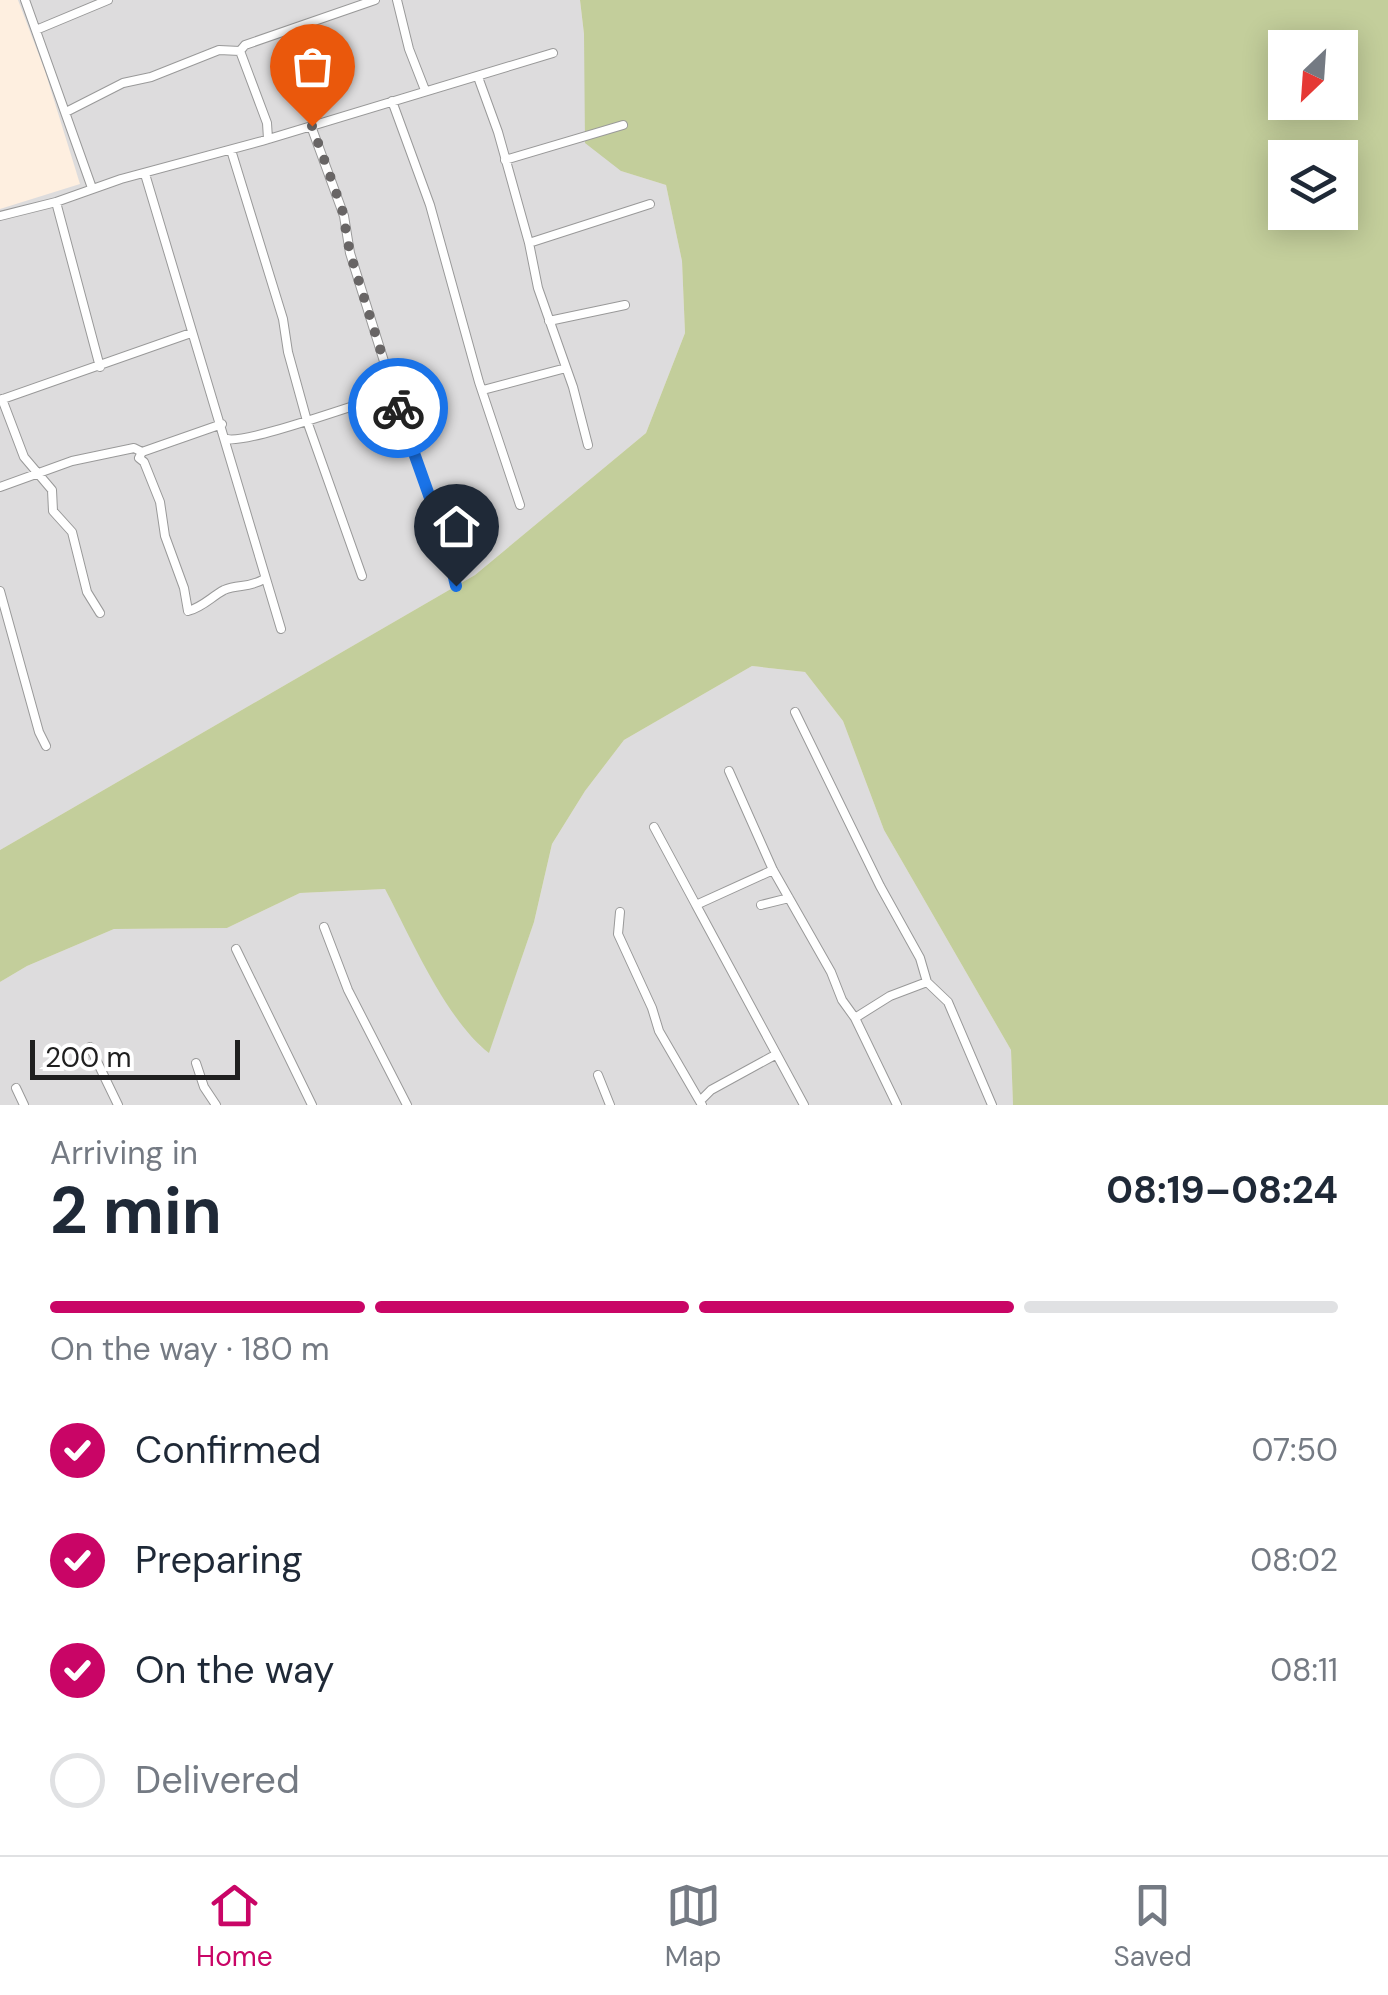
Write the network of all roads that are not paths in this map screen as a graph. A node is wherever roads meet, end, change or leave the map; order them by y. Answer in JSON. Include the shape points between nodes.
{"nodes":[{"id":1,"x":24,"y":0,"type":"edge"},
{"id":2,"x":108,"y":0,"type":"edge"},
{"id":3,"x":375,"y":0,"type":"edge"},
{"id":4,"x":397,"y":0,"type":"edge"},
{"id":5,"x":363,"y":2,"type":"edge"},
{"id":6,"x":36,"y":30,"type":"junction"},
{"id":7,"x":240,"y":51,"type":"junction"},
{"id":8,"x":553,"y":53,"type":"dead end"},
{"id":9,"x":478,"y":77,"type":"junction"},
{"id":10,"x":425,"y":90,"type":"junction"},
{"id":11,"x":392,"y":100,"type":"junction"},
{"id":12,"x":66,"y":112,"type":"junction"},
{"id":13,"x":623,"y":125,"type":"dead end"},
{"id":14,"x":312,"y":126,"type":"junction"},
{"id":15,"x":268,"y":139,"type":"junction"},
{"id":16,"x":231,"y":150,"type":"junction"},
{"id":17,"x":504,"y":160,"type":"junction"},
{"id":18,"x":145,"y":174,"type":"junction"},
{"id":19,"x":92,"y":188,"type":"junction"},
{"id":20,"x":56,"y":202,"type":"junction"},
{"id":21,"x":650,"y":204,"type":"dead end"},
{"id":22,"x":0,"y":216,"type":"edge"},
{"id":23,"x":530,"y":243,"type":"junction"},
{"id":24,"x":625,"y":306,"type":"dead end"},
{"id":25,"x":549,"y":321,"type":"junction"},
{"id":26,"x":191,"y":333,"type":"junction"},
{"id":27,"x":100,"y":367,"type":"junction"},
{"id":28,"x":566,"y":368,"type":"junction"},
{"id":29,"x":482,"y":390,"type":"junction"},
{"id":30,"x":1,"y":400,"type":"edge"},
{"id":31,"x":390,"y":400,"type":"junction"},
{"id":32,"x":307,"y":421,"type":"junction"},
{"id":33,"x":222,"y":424,"type":"junction"},
{"id":34,"x":227,"y":440,"type":"junction"},
{"id":35,"x":588,"y":445,"type":"dead end"},
{"id":36,"x":142,"y":452,"type":"junction"},
{"id":37,"x":40,"y":474,"type":"junction"},
{"id":38,"x":0,"y":488,"type":"edge"},
{"id":39,"x":520,"y":505,"type":"dead end"},
{"id":40,"x":362,"y":576,"type":"dead end"},
{"id":41,"x":264,"y":579,"type":"junction"},
{"id":42,"x":456,"y":586,"type":"dead end"},
{"id":43,"x":0,"y":591,"type":"edge"},
{"id":44,"x":100,"y":613,"type":"dead end"},
{"id":45,"x":281,"y":629,"type":"dead end"},
{"id":46,"x":795,"y":712,"type":"dead end"},
{"id":47,"x":46,"y":746,"type":"dead end"},
{"id":48,"x":729,"y":771,"type":"dead end"},
{"id":49,"x":654,"y":827,"type":"dead end"},
{"id":50,"x":773,"y":870,"type":"junction"},
{"id":51,"x":788,"y":898,"type":"junction"},
{"id":52,"x":761,"y":905,"type":"dead end"},
{"id":53,"x":696,"y":906,"type":"junction"},
{"id":54,"x":620,"y":912,"type":"dead end"},
{"id":55,"x":324,"y":927,"type":"dead end"},
{"id":56,"x":236,"y":949,"type":"dead end"},
{"id":57,"x":928,"y":982,"type":"junction"},
{"id":58,"x":855,"y":1018,"type":"junction"},
{"id":59,"x":90,"y":1048,"type":"dead end"},
{"id":60,"x":775,"y":1054,"type":"junction"},
{"id":61,"x":196,"y":1063,"type":"dead end"},
{"id":62,"x":598,"y":1075,"type":"dead end"},
{"id":63,"x":16,"y":1088,"type":"dead end"},
{"id":64,"x":702,"y":1102,"type":"edge"},
{"id":65,"x":24,"y":1105,"type":"edge"},
{"id":66,"x":118,"y":1105,"type":"edge"},
{"id":67,"x":216,"y":1105,"type":"edge"},
{"id":68,"x":312,"y":1105,"type":"edge"},
{"id":69,"x":407,"y":1105,"type":"edge"},
{"id":70,"x":610,"y":1105,"type":"edge"},
{"id":71,"x":804,"y":1105,"type":"edge"},
{"id":72,"x":897,"y":1105,"type":"edge"},
{"id":73,"x":992,"y":1105,"type":"edge"}],
"edges":[{"from":1,"to":6,"type":"street"},
{"from":2,"to":6,"type":"street"},
{"from":3,"to":5,"type":"street"},
{"from":4,"to":10,"type":"street"},
{"from":5,"to":7,"type":"street"},
{"from":6,"to":12,"type":"street"},
{"from":7,"to":12,"type":"street","via":[[220,50],[123,83]]},
{"from":7,"to":15,"type":"street"},
{"from":8,"to":9,"type":"street"},
{"from":9,"to":10,"type":"street"},
{"from":9,"to":17,"type":"street"},
{"from":10,"to":11,"type":"street"},
{"from":11,"to":14,"type":"street"},
{"from":11,"to":29,"type":"street","via":[[430,205]]},
{"from":12,"to":19,"type":"street"},
{"from":13,"to":17,"type":"street"},
{"from":14,"to":15,"type":"street"},
{"from":14,"to":31,"type":"street","via":[[344,216],[393,390]]},
{"from":15,"to":16,"type":"street"},
{"from":16,"to":18,"type":"street"},
{"from":16,"to":32,"type":"street"},
{"from":17,"to":23,"type":"street"},
{"from":18,"to":19,"type":"street"},
{"from":18,"to":26,"type":"street"},
{"from":19,"to":20,"type":"street"},
{"from":20,"to":22,"type":"street"},
{"from":20,"to":27,"type":"street"},
{"from":21,"to":23,"type":"street"},
{"from":23,"to":25,"type":"street"},
{"from":24,"to":25,"type":"street"},
{"from":25,"to":28,"type":"street"},
{"from":26,"to":27,"type":"street"},
{"from":26,"to":33,"type":"street"},
{"from":27,"to":30,"type":"street"},
{"from":28,"to":29,"type":"street"},
{"from":28,"to":35,"type":"street"},
{"from":29,"to":39,"type":"street"},
{"from":30,"to":37,"type":"street","via":[[24,457]]},
{"from":31,"to":32,"type":"street","via":[[385,396]]},
{"from":31,"to":42,"type":"street","via":[[434,509]]},
{"from":32,"to":34,"type":"street"},
{"from":32,"to":40,"type":"street"},
{"from":33,"to":34,"type":"street"},
{"from":33,"to":36,"type":"street"},
{"from":34,"to":41,"type":"street"},
{"from":36,"to":37,"type":"street","via":[[72,461]]},
{"from":36,"to":41,"type":"street","via":[[188,611]]},
{"from":37,"to":38,"type":"street"},
{"from":37,"to":44,"type":"street","via":[[77,544],[87,592]]},
{"from":41,"to":45,"type":"street"},
{"from":43,"to":47,"type":"street"},
{"from":46,"to":57,"type":"street"},
{"from":48,"to":50,"type":"street"},
{"from":49,"to":53,"type":"street"},
{"from":50,"to":51,"type":"street"},
{"from":50,"to":53,"type":"street"},
{"from":51,"to":52,"type":"street"},
{"from":51,"to":58,"type":"street"},
{"from":53,"to":60,"type":"street"},
{"from":54,"to":64,"type":"street","via":[[618,934],[658,1032]]},
{"from":55,"to":69,"type":"street"},
{"from":56,"to":68,"type":"street"},
{"from":57,"to":58,"type":"street"},
{"from":57,"to":73,"type":"street","via":[[948,1002]]},
{"from":58,"to":72,"type":"street"},
{"from":59,"to":66,"type":"street"},
{"from":60,"to":64,"type":"street","via":[[711,1090]]},
{"from":60,"to":71,"type":"street"},
{"from":61,"to":67,"type":"street"},
{"from":62,"to":70,"type":"street"},
{"from":63,"to":65,"type":"street"}]}
